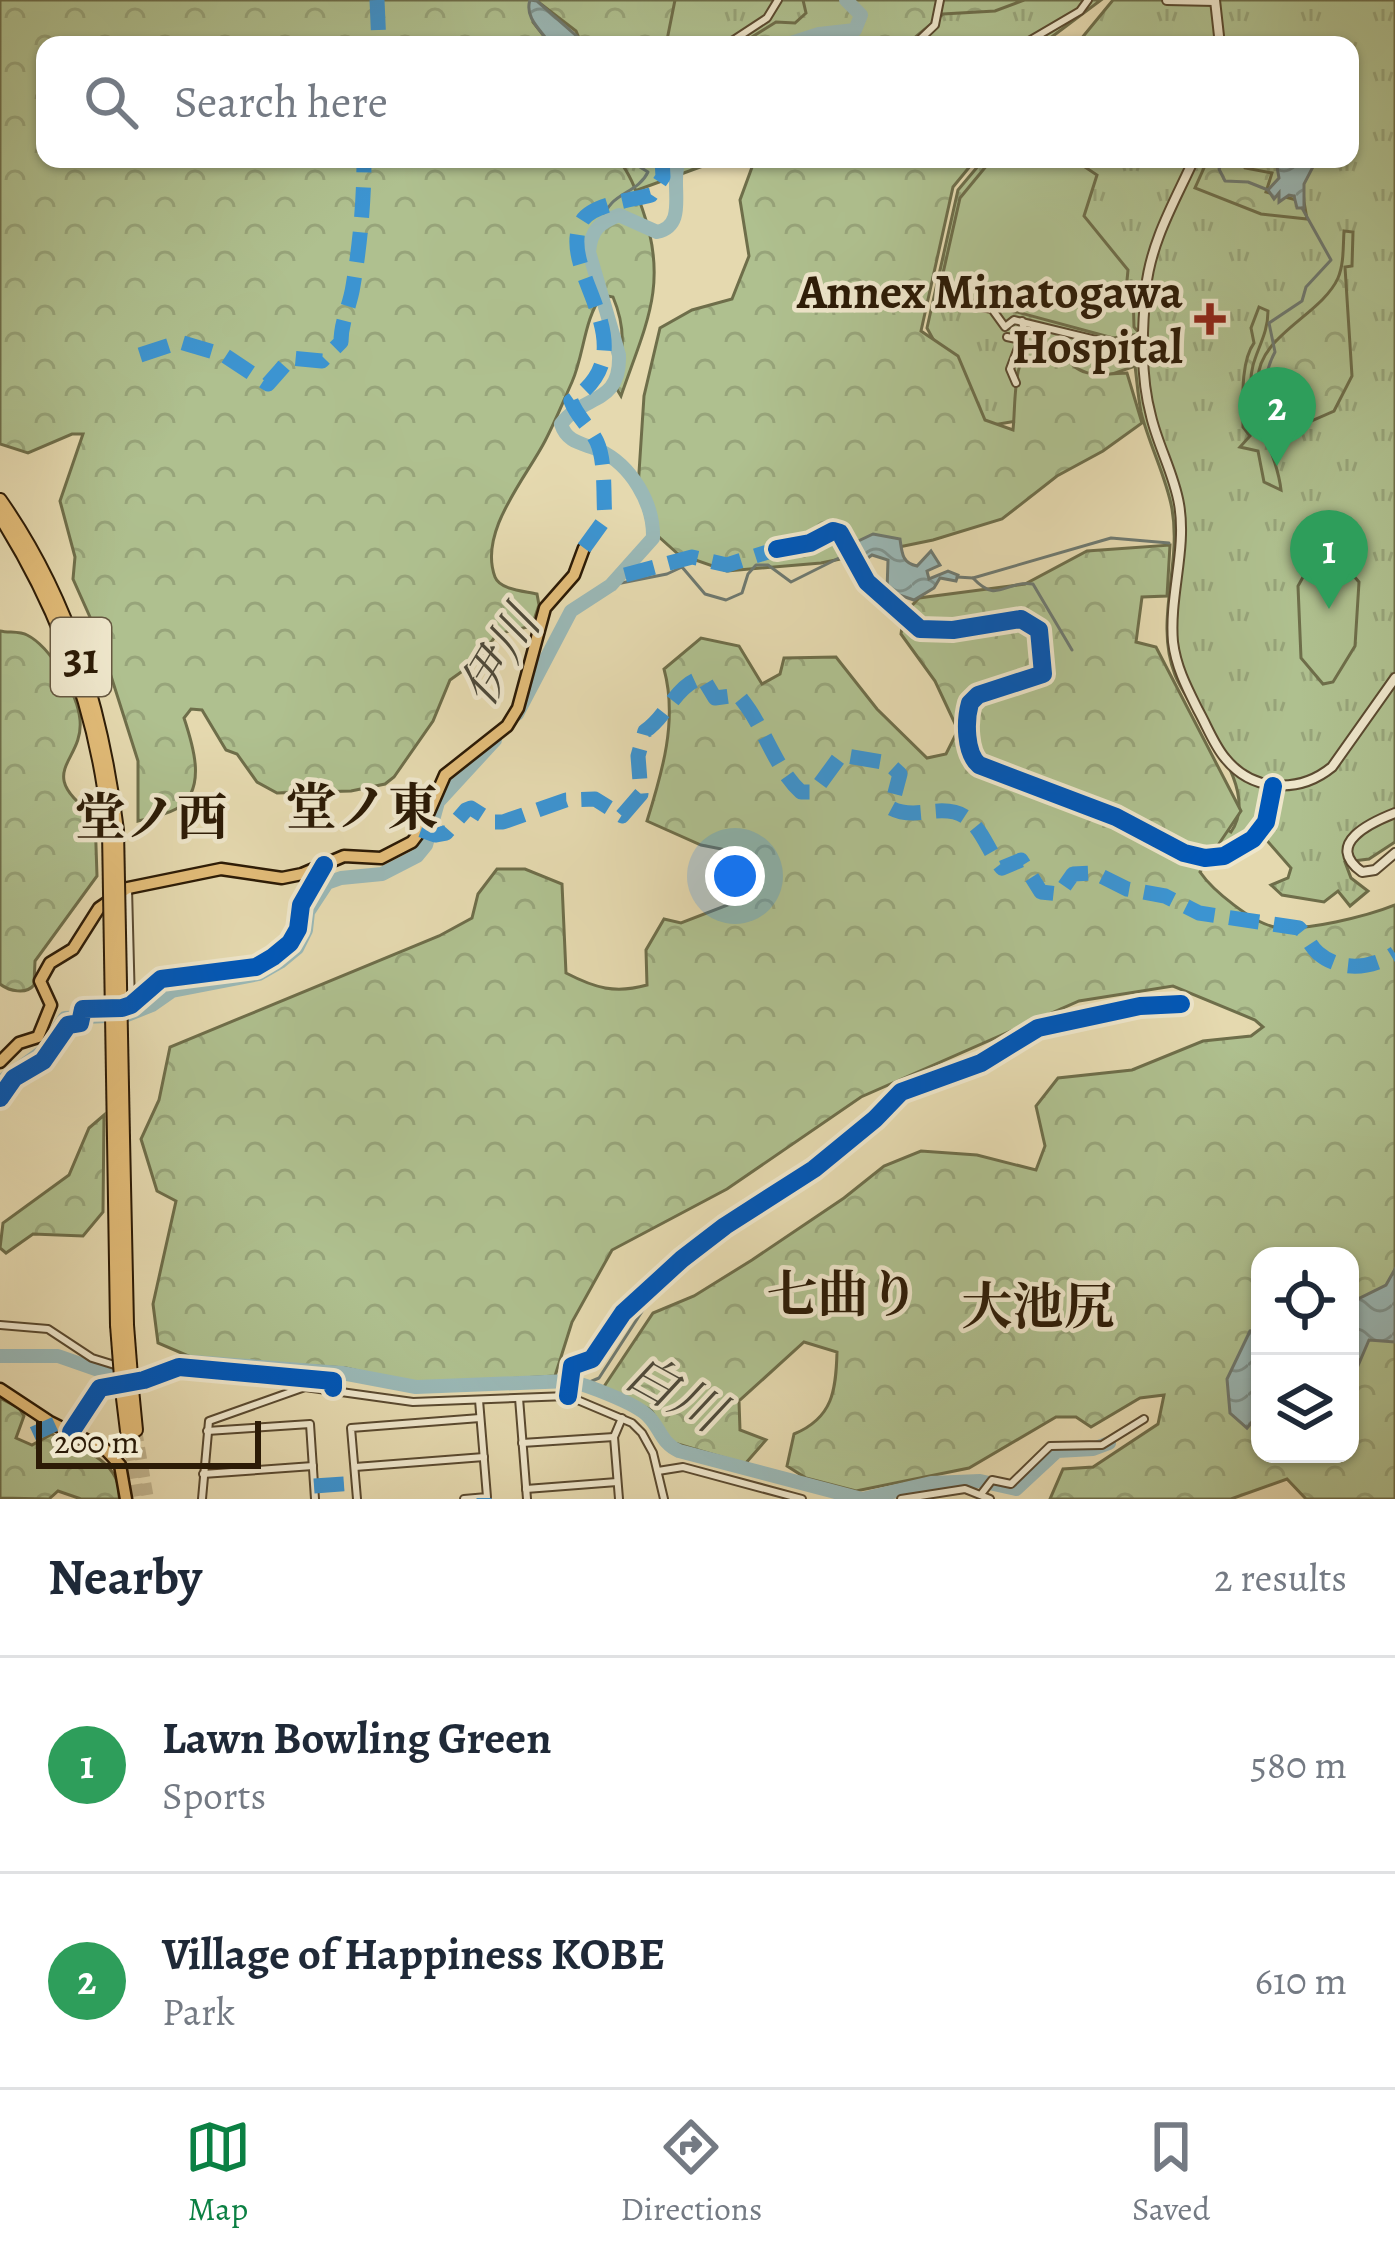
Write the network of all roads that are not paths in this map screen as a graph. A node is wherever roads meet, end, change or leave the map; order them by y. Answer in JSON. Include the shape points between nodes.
{"nodes":[{"id":1,"x":778,"y":0,"type":"edge"},
{"id":2,"x":940,"y":0,"type":"edge"},
{"id":3,"x":1088,"y":0,"type":"edge"},
{"id":4,"x":1167,"y":0,"type":"edge"},
{"id":5,"x":1215,"y":0,"type":"edge"},
{"id":6,"x":740,"y":36,"type":"edge"},
{"id":7,"x":923,"y":36,"type":"edge"},
{"id":8,"x":1037,"y":36,"type":"edge"},
{"id":9,"x":1219,"y":36,"type":"edge"},
{"id":10,"x":1190,"y":168,"type":"edge"},
{"id":11,"x":977,"y":306,"type":"dead end"},
{"id":12,"x":1022,"y":321,"type":"junction"},
{"id":13,"x":1005,"y":331,"type":"junction"},
{"id":14,"x":1021,"y":340,"type":"junction"},
{"id":15,"x":1144,"y":346,"type":"junction"},
{"id":16,"x":1016,"y":383,"type":"dead end"},
{"id":17,"x":0,"y":500,"type":"edge"},
{"id":18,"x":0,"y":516,"type":"edge"},
{"id":19,"x":584,"y":548,"type":"dead end"},
{"id":20,"x":776,"y":549,"type":"dead end"},
{"id":21,"x":1395,"y":678,"type":"edge"},
{"id":22,"x":1273,"y":786,"type":"junction"},
{"id":23,"x":1395,"y":813,"type":"edge"},
{"id":24,"x":113,"y":831,"type":"junction"},
{"id":25,"x":1395,"y":853,"type":"edge"},
{"id":26,"x":324,"y":865,"type":"junction"},
{"id":27,"x":128,"y":889,"type":"junction"},
{"id":28,"x":1181,"y":1004,"type":"dead end"},
{"id":29,"x":131,"y":1005,"type":"junction"},
{"id":30,"x":0,"y":1062,"type":"edge"},
{"id":31,"x":0,"y":1098,"type":"edge"},
{"id":32,"x":0,"y":1325,"type":"edge"},
{"id":33,"x":129,"y":1387,"type":"junction"},
{"id":34,"x":333,"y":1388,"type":"junction"},
{"id":35,"x":0,"y":1389,"type":"edge"},
{"id":36,"x":568,"y":1396,"type":"junction"},
{"id":37,"x":519,"y":1398,"type":"junction"},
{"id":38,"x":479,"y":1400,"type":"junction"},
{"id":39,"x":480,"y":1418,"type":"junction"},
{"id":40,"x":622,"y":1418,"type":"junction"},
{"id":41,"x":1144,"y":1419,"type":"dead end"},
{"id":42,"x":132,"y":1430,"type":"tunnel mouth"},
{"id":43,"x":207,"y":1431,"type":"junction"},
{"id":44,"x":71,"y":1432,"type":"junction"},
{"id":45,"x":614,"y":1437,"type":"junction"},
{"id":46,"x":523,"y":1443,"type":"junction"},
{"id":47,"x":484,"y":1457,"type":"junction"},
{"id":48,"x":313,"y":1466,"type":"junction"},
{"id":49,"x":355,"y":1467,"type":"junction"},
{"id":50,"x":658,"y":1471,"type":"junction"},
{"id":51,"x":203,"y":1474,"type":"junction"},
{"id":52,"x":617,"y":1482,"type":"junction"},
{"id":53,"x":526,"y":1489,"type":"junction"},
{"id":54,"x":986,"y":1496,"type":"edge"},
{"id":55,"x":126,"y":1499,"type":"edge"},
{"id":56,"x":202,"y":1499,"type":"edge"},
{"id":57,"x":315,"y":1499,"type":"edge"},
{"id":58,"x":357,"y":1499,"type":"edge"},
{"id":59,"x":464,"y":1499,"type":"edge"},
{"id":60,"x":526,"y":1499,"type":"edge"},
{"id":61,"x":619,"y":1499,"type":"edge"},
{"id":62,"x":664,"y":1499,"type":"edge"},
{"id":63,"x":802,"y":1499,"type":"edge"},
{"id":64,"x":901,"y":1499,"type":"edge"}],
"edges":[{"from":1,"to":6,"type":"street"},
{"from":2,"to":7,"type":"street"},
{"from":3,"to":8,"type":"street"},
{"from":4,"to":5,"type":"street"},
{"from":5,"to":9,"type":"street"},
{"from":10,"to":15,"type":"street","via":[[1149,268]]},
{"from":11,"to":13,"type":"street","via":[[992,309]]},
{"from":12,"to":13,"type":"street"},
{"from":12,"to":14,"type":"street"},
{"from":12,"to":15,"type":"street"},
{"from":13,"to":14,"type":"street"},
{"from":14,"to":16,"type":"street","via":[[1010,369]]},
{"from":15,"to":22,"type":"street","via":[[1151,416],[1179,502],[1177,664],[1223,756]]},
{"from":17,"to":24,"type":"highway","number":"31","via":[[36,556],[83,663],[108,758]]},
{"from":18,"to":24,"type":"highway","number":"31","via":[[76,672]]},
{"from":19,"to":26,"type":"main road","via":[[574,575],[545,608],[507,726],[445,775],[412,842],[381,858],[344,856]]},
{"from":20,"to":22,"type":"street","via":[[840,533],[867,582],[920,629],[1021,619],[1039,630],[1043,674],[970,703],[969,747],[979,765],[1205,858],[1253,839],[1266,823]]},
{"from":21,"to":22,"type":"street","via":[[1332,767]]},
{"from":23,"to":25,"type":"street","via":[[1355,833],[1349,851],[1362,872]]},
{"from":24,"to":33,"type":"highway","number":"31","bridge":true},
{"from":26,"to":27,"type":"main road","via":[[281,878],[221,869]]},
{"from":26,"to":29,"type":"street","via":[[301,905],[298,929],[273,957],[256,967],[161,979]]},
{"from":27,"to":29,"type":"street"},
{"from":27,"to":30,"type":"main road","via":[[99,908],[73,949],[50,963],[40,981],[51,1005],[43,1029]]},
{"from":28,"to":36,"type":"street","via":[[1038,1028],[982,1063],[901,1092],[814,1169],[682,1259],[623,1313],[592,1359],[572,1366]]},
{"from":29,"to":31,"type":"street","via":[[82,1009],[80,1023],[68,1025],[44,1061],[14,1078]]},
{"from":32,"to":33,"type":"street","bridge":true,"via":[[48,1329],[92,1358],[132,1369]]},
{"from":33,"to":34,"type":"street","via":[[179,1367],[333,1381]]},
{"from":33,"to":42,"type":"highway","number":"31"},
{"from":33,"to":44,"type":"street","via":[[100,1388]]},
{"from":34,"to":38,"type":"street","via":[[413,1402]]},
{"from":34,"to":43,"type":"street","via":[[305,1387],[209,1421]]},
{"from":35,"to":44,"type":"main road"},
{"from":36,"to":37,"type":"street"},
{"from":36,"to":40,"type":"street"},
{"from":37,"to":38,"type":"street"},
{"from":37,"to":46,"type":"street"},
{"from":38,"to":39,"type":"street"},
{"from":39,"to":47,"type":"street"},
{"from":39,"to":49,"type":"street","via":[[351,1428]]},
{"from":40,"to":45,"type":"street"},
{"from":40,"to":50,"type":"street","via":[[642,1433]]},
{"from":41,"to":54,"type":"street","via":[[1102,1445],[1050,1446],[1011,1484],[992,1480]]},
{"from":43,"to":48,"type":"street","via":[[310,1424]]},
{"from":43,"to":51,"type":"street"},
{"from":44,"to":55,"type":"main road","via":[[113,1456]]},
{"from":45,"to":46,"type":"street"},
{"from":45,"to":52,"type":"street"},
{"from":46,"to":53,"type":"street"},
{"from":47,"to":49,"type":"street"},
{"from":47,"to":59,"type":"street","via":[[487,1497]]},
{"from":48,"to":51,"type":"street"},
{"from":48,"to":57,"type":"street"},
{"from":49,"to":58,"type":"street"},
{"from":50,"to":62,"type":"street"},
{"from":50,"to":63,"type":"street","via":[[682,1467]]},
{"from":51,"to":56,"type":"street"},
{"from":52,"to":53,"type":"street"},
{"from":52,"to":61,"type":"street"},
{"from":53,"to":60,"type":"street"},
{"from":54,"to":64,"type":"street","via":[[965,1489]]}]}
